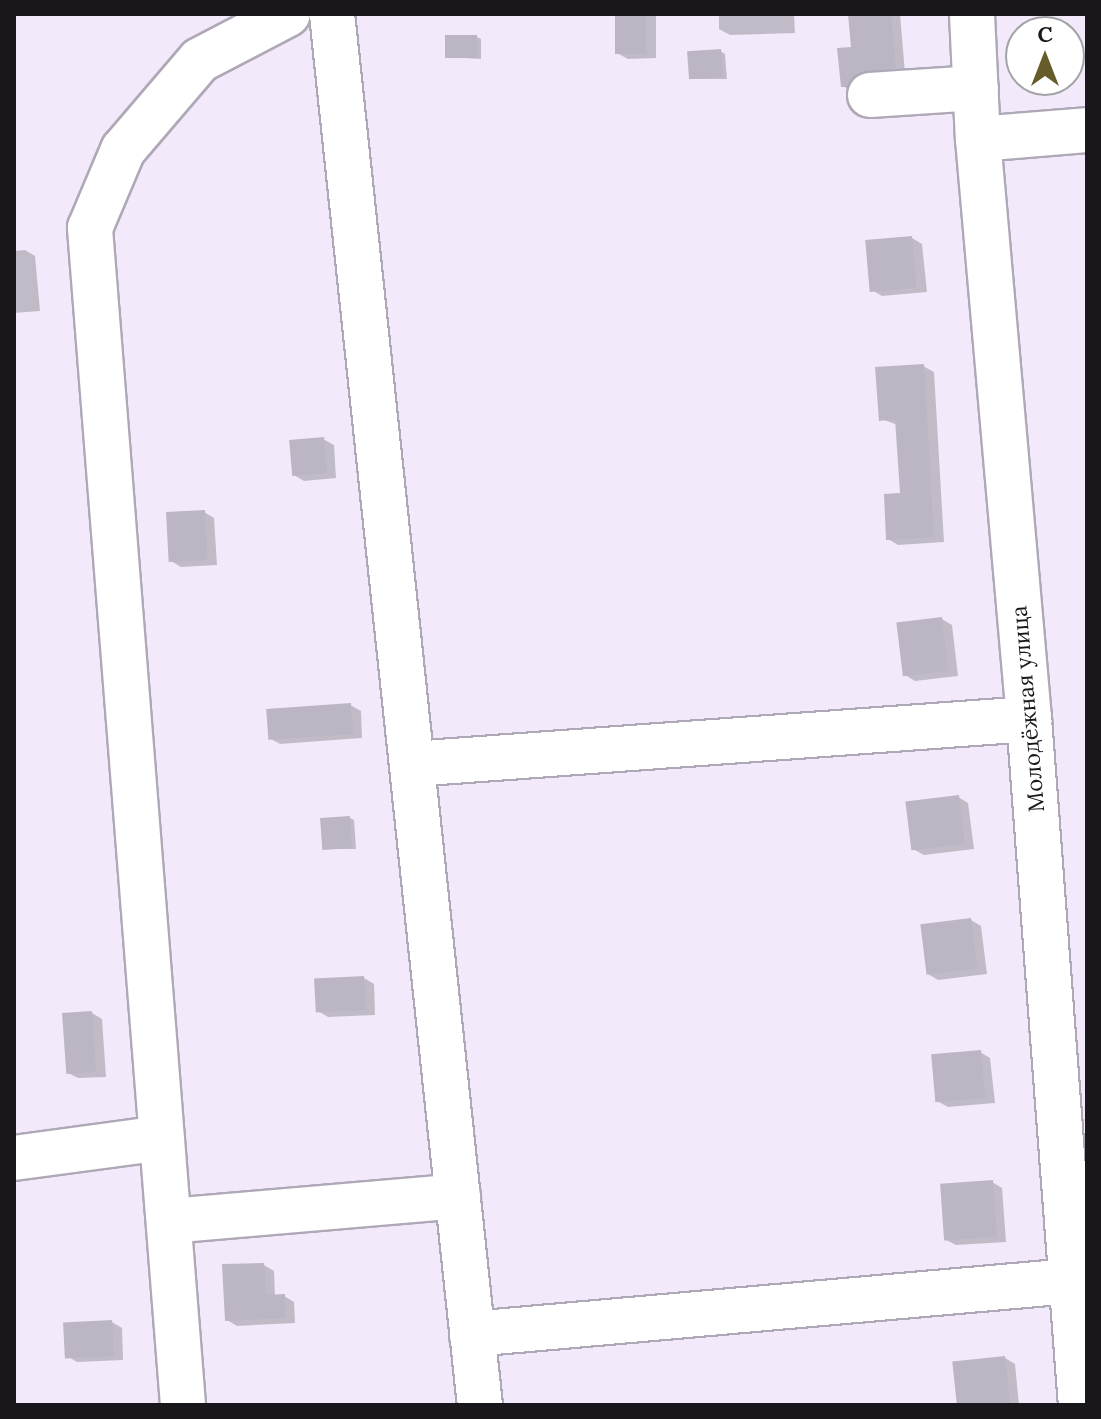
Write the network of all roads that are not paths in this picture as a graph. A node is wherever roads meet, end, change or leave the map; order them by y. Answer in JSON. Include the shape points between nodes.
{"nodes":[{"id":1,"x":288,"y":14,"type":"edge"},
{"id":2,"x":332,"y":14,"type":"edge"},
{"id":3,"x":972,"y":14,"type":"edge"},
{"id":4,"x":976,"y":88,"type":"junction"},
{"id":5,"x":870,"y":95,"type":"dead end"},
{"id":6,"x":1087,"y":130,"type":"edge"},
{"id":7,"x":978,"y":139,"type":"junction"},
{"id":8,"x":1029,"y":719,"type":"junction"},
{"id":9,"x":412,"y":764,"type":"junction"},
{"id":10,"x":162,"y":1138,"type":"junction"},
{"id":11,"x":14,"y":1158,"type":"edge"},
{"id":12,"x":458,"y":1196,"type":"junction"},
{"id":13,"x":169,"y":1221,"type":"junction"},
{"id":14,"x":1070,"y":1281,"type":"junction"},
{"id":15,"x":472,"y":1334,"type":"junction"},
{"id":16,"x":183,"y":1405,"type":"edge"},
{"id":17,"x":480,"y":1405,"type":"edge"},
{"id":18,"x":1081,"y":1405,"type":"edge"}],
"edges":[{"from":1,"to":10,"type":"street","via":[[200,60],[123,150],[90,228]]},
{"from":2,"to":9,"type":"street"},
{"from":3,"to":4,"type":"street","name":"Молодёжная улица"},
{"from":4,"to":5,"type":"street"},
{"from":4,"to":7,"type":"street","name":"Молодёжная улица"},
{"from":6,"to":7,"type":"street"},
{"from":7,"to":8,"type":"street","name":"Молодёжная улица"},
{"from":8,"to":9,"type":"street"},
{"from":8,"to":14,"type":"street","name":"Молодёжная улица"},
{"from":9,"to":12,"type":"street"},
{"from":10,"to":11,"type":"street"},
{"from":10,"to":13,"type":"street"},
{"from":12,"to":13,"type":"street"},
{"from":12,"to":15,"type":"street"},
{"from":13,"to":16,"type":"street"},
{"from":14,"to":15,"type":"street"},
{"from":14,"to":18,"type":"street","name":"Молодёжная улица"},
{"from":15,"to":17,"type":"street"}]}
